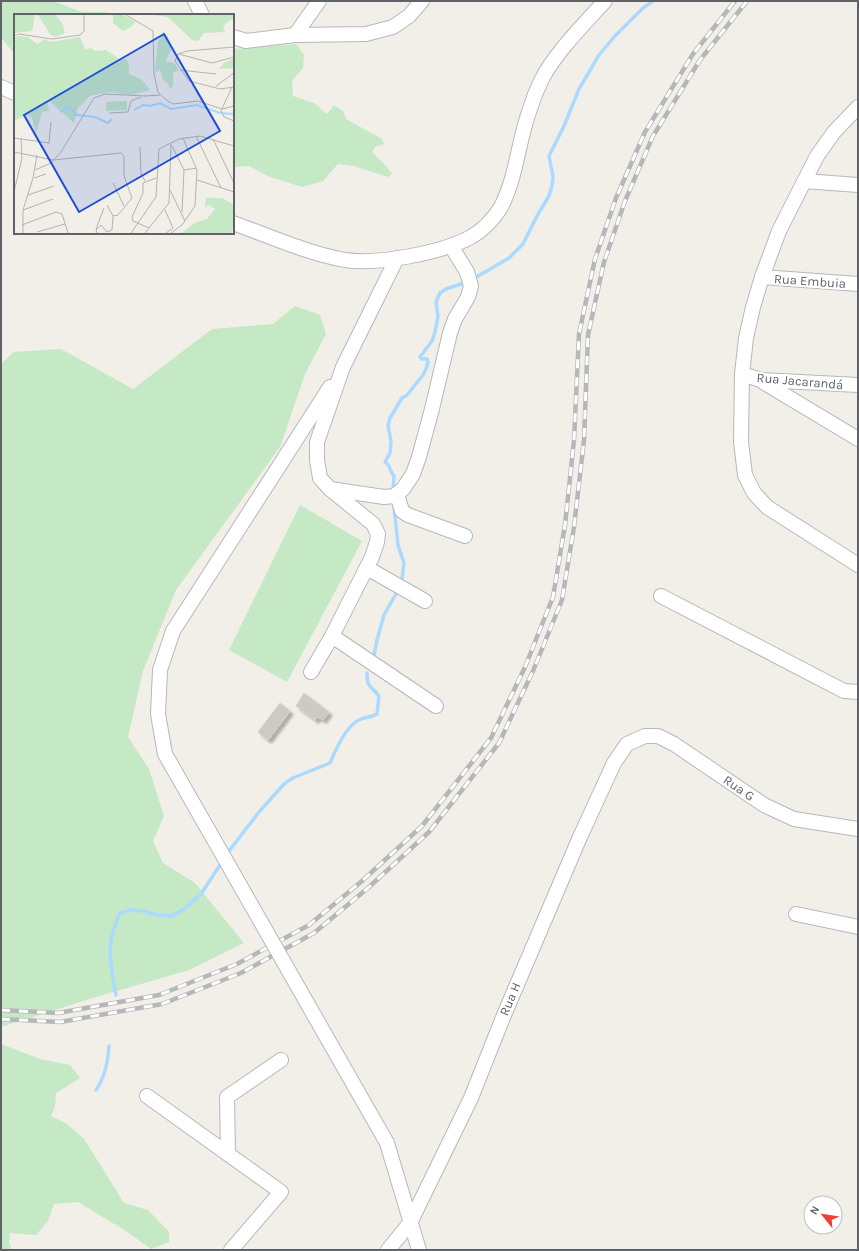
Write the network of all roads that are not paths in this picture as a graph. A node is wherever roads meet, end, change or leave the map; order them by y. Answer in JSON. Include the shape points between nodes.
{"nodes":[{"id":1,"x":195,"y":1,"type":"edge"},
{"id":2,"x":319,"y":1,"type":"edge"},
{"id":3,"x":422,"y":1,"type":"edge"},
{"id":4,"x":606,"y":1,"type":"edge"},
{"id":5,"x":202,"y":14,"type":"edge"},
{"id":6,"x":295,"y":35,"type":"junction"},
{"id":7,"x":234,"y":37,"type":"edge"},
{"id":8,"x":1,"y":87,"type":"edge"},
{"id":9,"x":14,"y":93,"type":"edge"},
{"id":10,"x":858,"y":107,"type":"edge"},
{"id":11,"x":804,"y":181,"type":"junction"},
{"id":12,"x":858,"y":185,"type":"edge"},
{"id":13,"x":234,"y":223,"type":"edge"},
{"id":14,"x":451,"y":246,"type":"junction"},
{"id":15,"x":396,"y":258,"type":"junction"},
{"id":16,"x":762,"y":277,"type":"junction"},
{"id":17,"x":858,"y":284,"type":"edge"},
{"id":18,"x":343,"y":367,"type":"junction"},
{"id":19,"x":742,"y":374,"type":"junction"},
{"id":20,"x":761,"y":380,"type":"junction"},
{"id":21,"x":858,"y":385,"type":"edge"},
{"id":22,"x":858,"y":439,"type":"edge"},
{"id":23,"x":330,"y":489,"type":"junction"},
{"id":24,"x":397,"y":494,"type":"junction"},
{"id":25,"x":465,"y":536,"type":"dead end"},
{"id":26,"x":858,"y":565,"type":"edge"},
{"id":27,"x":367,"y":568,"type":"junction"},
{"id":28,"x":661,"y":596,"type":"dead end"},
{"id":29,"x":425,"y":601,"type":"dead end"},
{"id":30,"x":332,"y":636,"type":"junction"},
{"id":31,"x":311,"y":672,"type":"dead end"},
{"id":32,"x":858,"y":692,"type":"edge"},
{"id":33,"x":436,"y":706,"type":"dead end"},
{"id":34,"x":627,"y":744,"type":"joint"},
{"id":35,"x":858,"y":829,"type":"edge"},
{"id":36,"x":796,"y":914,"type":"dead end"},
{"id":37,"x":858,"y":927,"type":"edge"},
{"id":38,"x":281,"y":1060,"type":"dead end"},
{"id":39,"x":147,"y":1096,"type":"dead end"},
{"id":40,"x":228,"y":1154,"type":"junction"},
{"id":41,"x":410,"y":1223,"type":"junction"},
{"id":42,"x":231,"y":1250,"type":"edge"},
{"id":43,"x":388,"y":1250,"type":"edge"},
{"id":44,"x":419,"y":1250,"type":"edge"}],
"edges":[{"from":1,"to":5,"type":"street"},
{"from":2,"to":6,"type":"street"},
{"from":3,"to":6,"type":"street","via":[[409,16],[393,27],[366,34]]},
{"from":4,"to":14,"type":"street","via":[[577,32],[541,80],[529,110],[511,182],[500,208],[486,226]]},
{"from":6,"to":7,"type":"street","via":[[246,41]]},
{"from":8,"to":9,"type":"street"},
{"from":10,"to":11,"type":"street","via":[[834,132]]},
{"from":11,"to":12,"type":"street"},
{"from":11,"to":16,"type":"street","via":[[779,231]]},
{"from":13,"to":15,"type":"street","via":[[322,254],[344,259],[361,262]]},
{"from":14,"to":15,"type":"street"},
{"from":14,"to":24,"type":"street","via":[[467,272],[471,286],[450,333],[420,457],[413,474]]},
{"from":15,"to":18,"type":"street"},
{"from":16,"to":17,"type":"street","name":"Rua Embuia"},
{"from":16,"to":19,"type":"street","via":[[746,338]]},
{"from":18,"to":23,"type":"street","via":[[318,442],[320,478]]},
{"from":18,"to":41,"type":"street","bridge":true,"via":[[173,631],[160,670],[158,714],[165,754],[387,1143]]},
{"from":19,"to":20,"type":"street","name":"Rua Jacarandá"},
{"from":19,"to":26,"type":"street","via":[[741,442],[745,475],[754,493],[767,507]]},
{"from":20,"to":21,"type":"street","name":"Rua Jacarandá"},
{"from":20,"to":22,"type":"street"},
{"from":23,"to":24,"type":"street","via":[[384,497]]},
{"from":23,"to":27,"type":"street","via":[[372,524],[378,534]]},
{"from":24,"to":25,"type":"street","via":[[402,511],[408,515]]},
{"from":27,"to":29,"type":"street"},
{"from":27,"to":30,"type":"street"},
{"from":28,"to":32,"type":"street","via":[[844,691]]},
{"from":30,"to":31,"type":"street"},
{"from":30,"to":33,"type":"street"},
{"from":34,"to":35,"type":"street","name":"Rua G","via":[[645,736],[658,736],[776,811],[794,819]]},
{"from":34,"to":41,"type":"street","name":"Rua H","via":[[614,764],[580,837],[471,1098]]},
{"from":36,"to":37,"type":"street"},
{"from":38,"to":40,"type":"street","via":[[227,1098]]},
{"from":39,"to":40,"type":"street"},
{"from":40,"to":42,"type":"street","via":[[281,1192]]},
{"from":41,"to":43,"type":"street","name":"Rua H"},
{"from":41,"to":44,"type":"street"}]}
